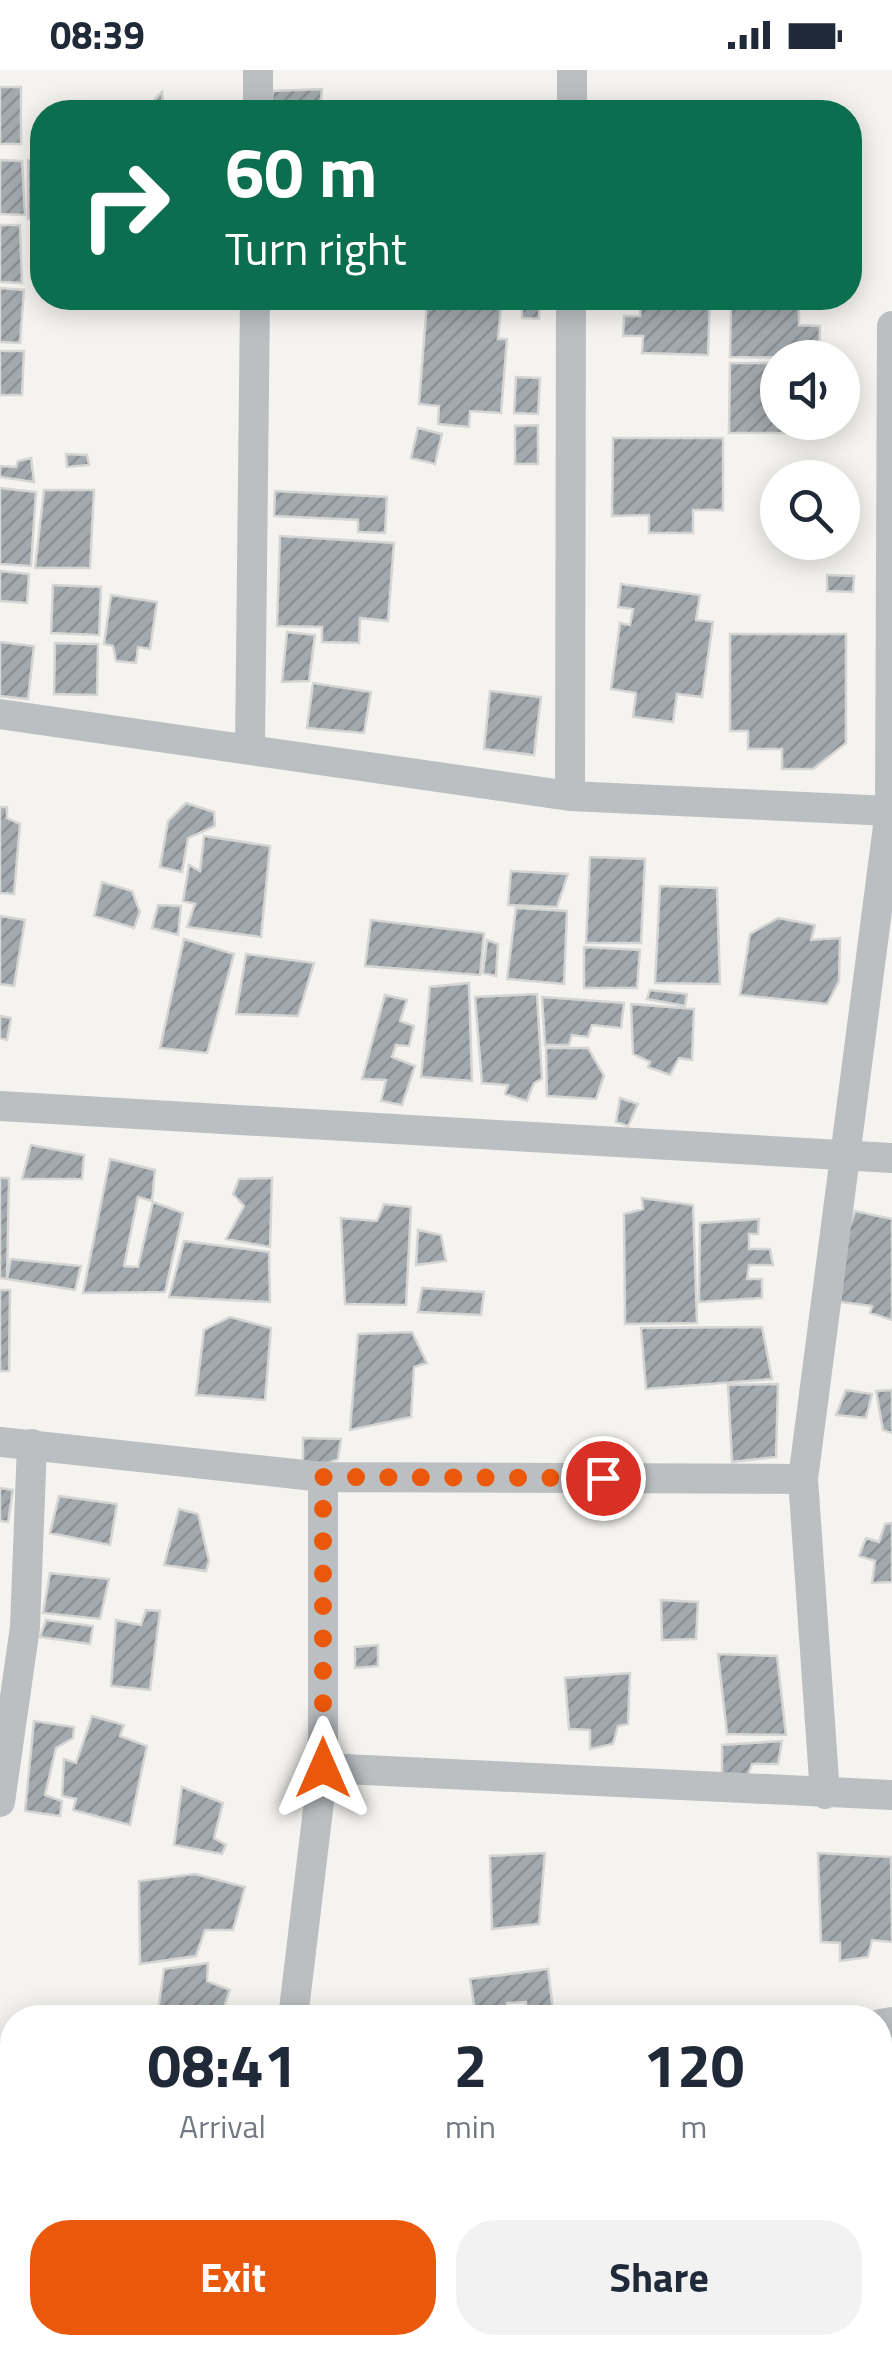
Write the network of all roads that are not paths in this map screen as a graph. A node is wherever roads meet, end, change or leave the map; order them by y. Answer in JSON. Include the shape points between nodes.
{"nodes":[{"id":1,"x":258,"y":70,"type":"edge"},
{"id":2,"x":572,"y":70,"type":"edge"},
{"id":3,"x":258,"y":100,"type":"edge"},
{"id":4,"x":572,"y":100,"type":"edge"},
{"id":5,"x":256,"y":310,"type":"edge"},
{"id":6,"x":571,"y":310,"type":"edge"},
{"id":7,"x":892,"y":326,"type":"edge"},
{"id":8,"x":0,"y":714,"type":"edge"},
{"id":9,"x":250,"y":748,"type":"junction"},
{"id":10,"x":570,"y":796,"type":"junction"},
{"id":11,"x":890,"y":811,"type":"edge"},
{"id":12,"x":0,"y":1106,"type":"edge"},
{"id":13,"x":844,"y":1154,"type":"junction"},
{"id":14,"x":892,"y":1158,"type":"edge"},
{"id":15,"x":0,"y":1442,"type":"edge"},
{"id":16,"x":32,"y":1444,"type":"junction"},
{"id":17,"x":323,"y":1477,"type":"junction"},
{"id":18,"x":802,"y":1479,"type":"junction"},
{"id":19,"x":323,"y":1768,"type":"junction"},
{"id":20,"x":825,"y":1794,"type":"junction"},
{"id":21,"x":892,"y":1795,"type":"edge"},
{"id":22,"x":0,"y":1802,"type":"edge"},
{"id":23,"x":296,"y":2005,"type":"edge"}],
"edges":[{"from":1,"to":3,"type":"street"},
{"from":2,"to":4,"type":"street"},
{"from":5,"to":9,"type":"street"},
{"from":6,"to":10,"type":"street"},
{"from":7,"to":11,"type":"street"},
{"from":8,"to":9,"type":"street"},
{"from":9,"to":10,"type":"street"},
{"from":10,"to":11,"type":"street"},
{"from":11,"to":13,"type":"street"},
{"from":12,"to":13,"type":"street"},
{"from":13,"to":14,"type":"street"},
{"from":13,"to":18,"type":"street"},
{"from":15,"to":16,"type":"street"},
{"from":16,"to":17,"type":"street"},
{"from":16,"to":22,"type":"street","via":[[25,1627]]},
{"from":17,"to":18,"type":"street"},
{"from":17,"to":19,"type":"street"},
{"from":18,"to":20,"type":"street"},
{"from":19,"to":20,"type":"street"},
{"from":19,"to":23,"type":"street"},
{"from":20,"to":21,"type":"street"}]}
